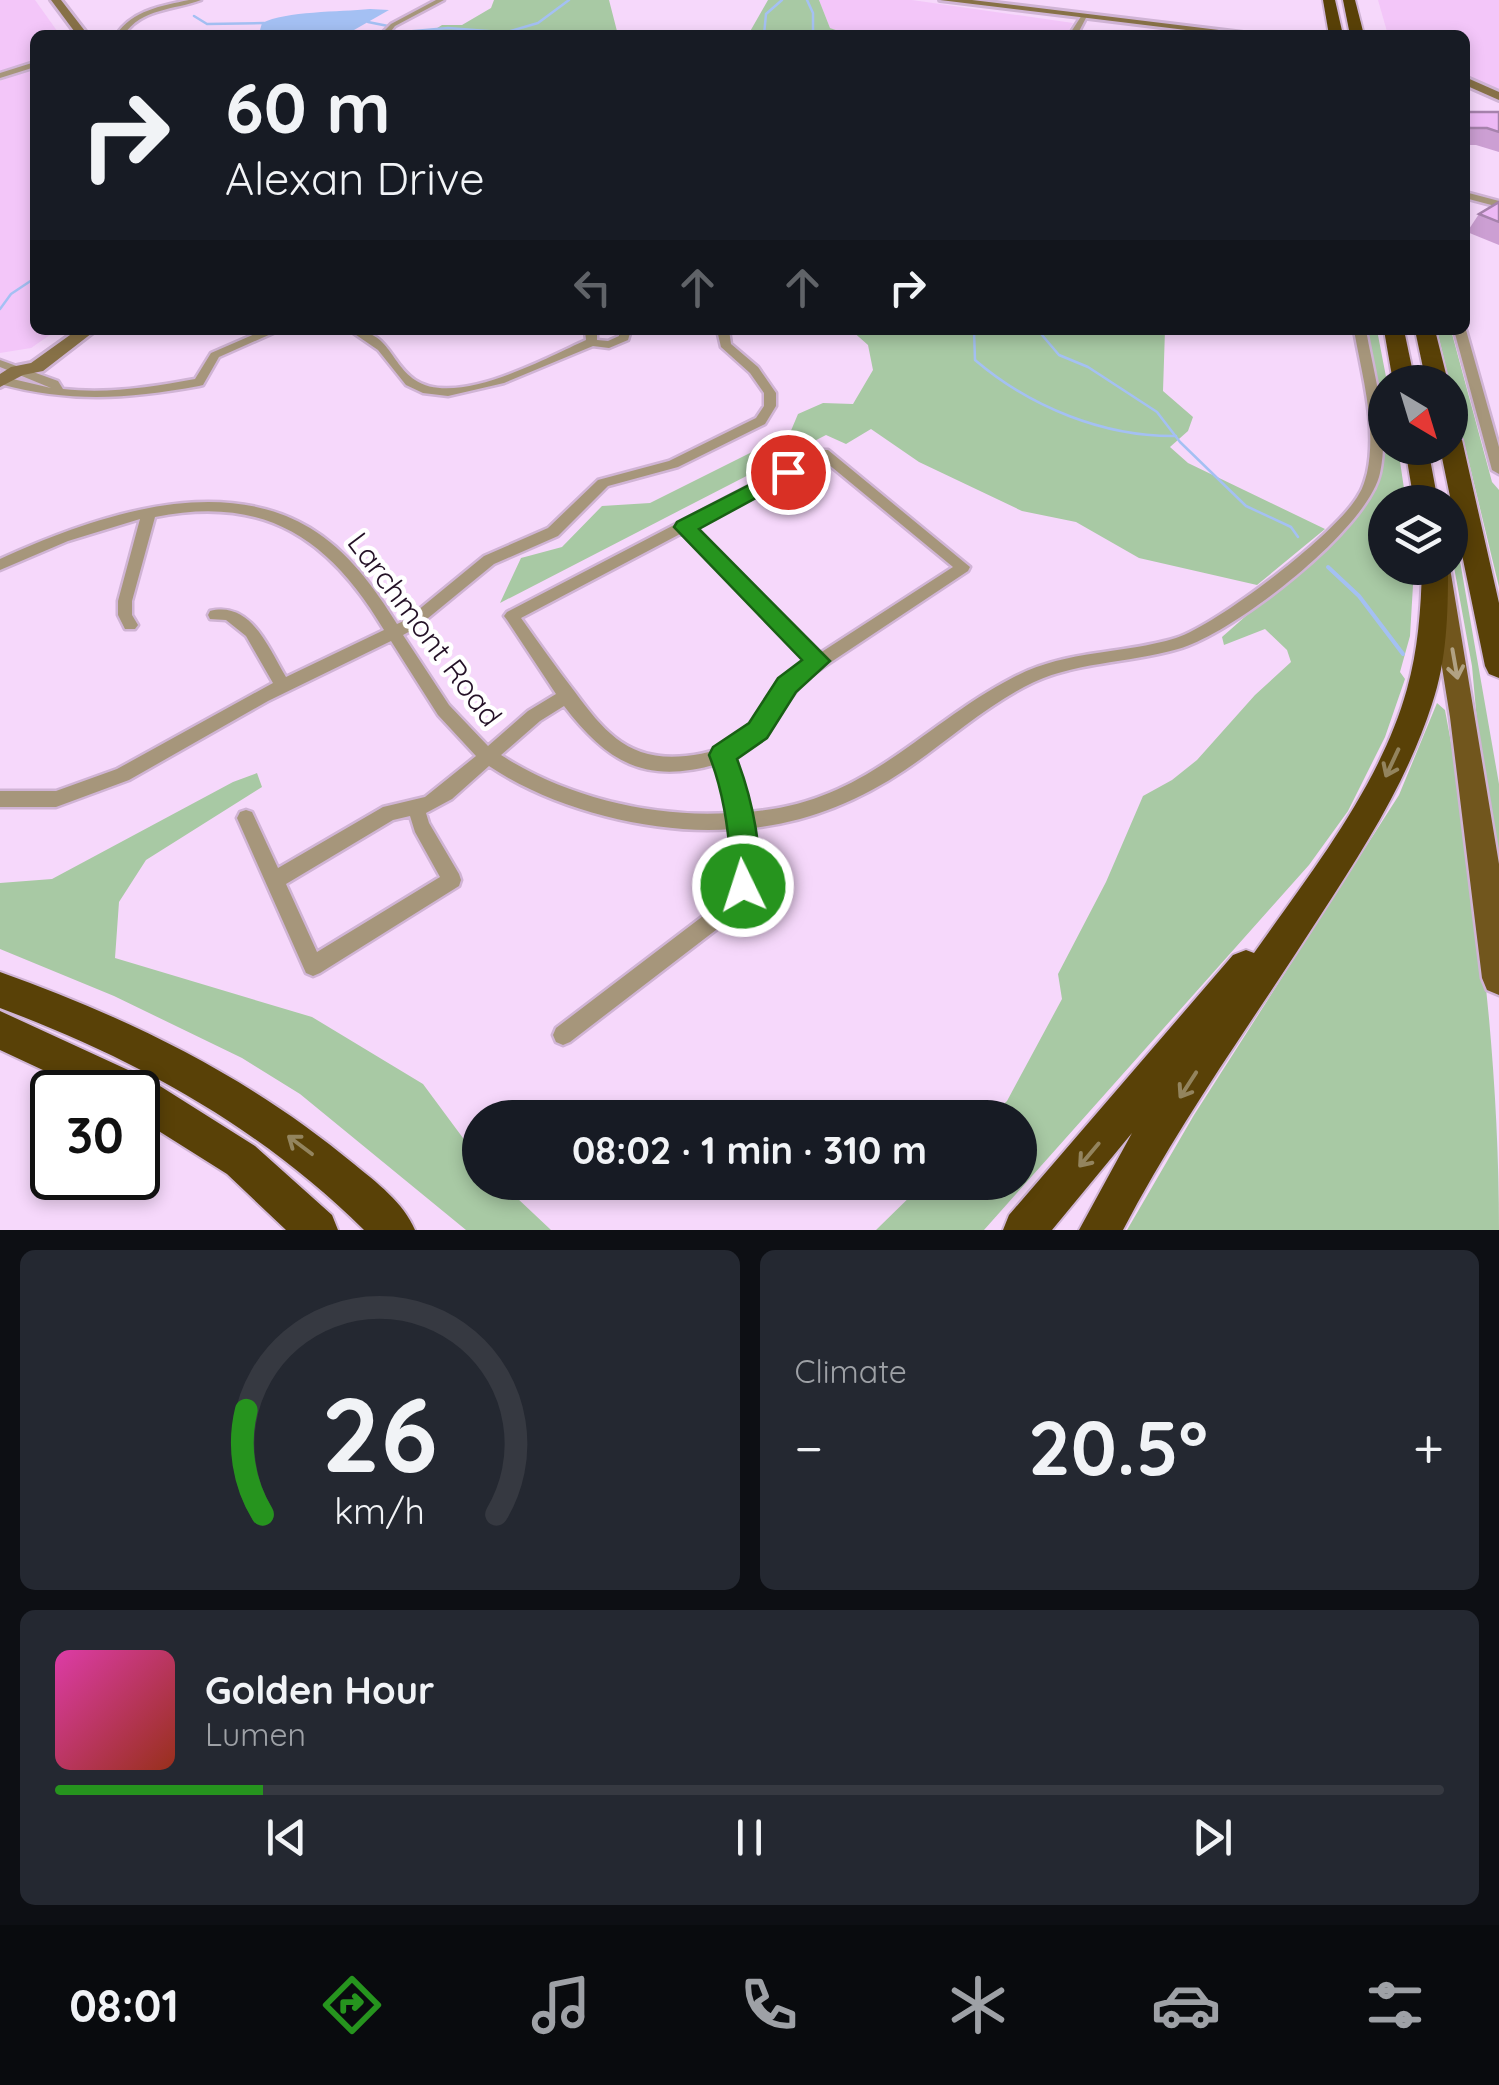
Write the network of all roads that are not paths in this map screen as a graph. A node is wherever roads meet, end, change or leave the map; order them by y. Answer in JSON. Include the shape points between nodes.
{"nodes":[{"id":1,"x":42,"y":0,"type":"edge"},
{"id":2,"x":56,"y":0,"type":"edge"},
{"id":3,"x":198,"y":0,"type":"edge"},
{"id":4,"x":438,"y":0,"type":"edge"},
{"id":5,"x":945,"y":0,"type":"edge"},
{"id":6,"x":1329,"y":0,"type":"edge"},
{"id":7,"x":1348,"y":0,"type":"edge"},
{"id":8,"x":1084,"y":16,"type":"junction"},
{"id":9,"x":63,"y":30,"type":"edge"},
{"id":10,"x":79,"y":30,"type":"edge"},
{"id":11,"x":123,"y":30,"type":"edge"},
{"id":12,"x":388,"y":30,"type":"edge"},
{"id":13,"x":1077,"y":30,"type":"edge"},
{"id":14,"x":1210,"y":30,"type":"edge"},
{"id":15,"x":1335,"y":30,"type":"edge"},
{"id":16,"x":1356,"y":30,"type":"edge"},
{"id":17,"x":30,"y":66,"type":"edge"},
{"id":18,"x":0,"y":76,"type":"edge"},
{"id":19,"x":1470,"y":83,"type":"edge"},
{"id":20,"x":1499,"y":96,"type":"edge"},
{"id":21,"x":1470,"y":196,"type":"edge"},
{"id":22,"x":1499,"y":204,"type":"edge"},
{"id":23,"x":62,"y":335,"type":"edge"},
{"id":24,"x":81,"y":335,"type":"edge"},
{"id":25,"x":262,"y":335,"type":"edge"},
{"id":26,"x":364,"y":335,"type":"edge"},
{"id":27,"x":624,"y":335,"type":"edge"},
{"id":28,"x":723,"y":335,"type":"edge"},
{"id":29,"x":1361,"y":335,"type":"edge"},
{"id":30,"x":1395,"y":335,"type":"edge"},
{"id":31,"x":1427,"y":335,"type":"edge"},
{"id":32,"x":1461,"y":335,"type":"edge"},
{"id":33,"x":592,"y":336,"type":"edge"},
{"id":34,"x":1401,"y":365,"type":"edge"},
{"id":35,"x":1433,"y":365,"type":"edge"},
{"id":36,"x":4,"y":375,"type":"edge"},
{"id":37,"x":1455,"y":465,"type":"edge"},
{"id":38,"x":1499,"y":470,"type":"edge"},
{"id":39,"x":149,"y":513,"type":"junction"},
{"id":40,"x":684,"y":527,"type":"junction"},
{"id":41,"x":0,"y":565,"type":"edge"},
{"id":42,"x":1435,"y":585,"type":"edge"},
{"id":43,"x":1440,"y":585,"type":"edge"},
{"id":44,"x":215,"y":615,"type":"dead end"},
{"id":45,"x":130,"y":625,"type":"dead end"},
{"id":46,"x":393,"y":633,"type":"junction"},
{"id":47,"x":818,"y":661,"type":"junction"},
{"id":48,"x":1499,"y":666,"type":"edge"},
{"id":49,"x":284,"y":687,"type":"junction"},
{"id":50,"x":568,"y":695,"type":"junction"},
{"id":51,"x":722,"y":755,"type":"junction"},
{"id":52,"x":490,"y":757,"type":"junction"},
{"id":53,"x":0,"y":799,"type":"edge"},
{"id":54,"x":416,"y":807,"type":"junction"},
{"id":55,"x":246,"y":818,"type":"dead end"},
{"id":56,"x":738,"y":823,"type":"junction"},
{"id":57,"x":1339,"y":858,"type":"junction"},
{"id":58,"x":274,"y":881,"type":"junction"},
{"id":59,"x":1499,"y":978,"type":"edge"},
{"id":60,"x":0,"y":990,"type":"edge"},
{"id":61,"x":0,"y":1030,"type":"edge"},
{"id":62,"x":564,"y":1035,"type":"dead end"},
{"id":63,"x":84,"y":1070,"type":"edge"},
{"id":64,"x":160,"y":1110,"type":"edge"},
{"id":65,"x":392,"y":1223,"type":"edge"},
{"id":66,"x":317,"y":1230,"type":"edge"},
{"id":67,"x":1024,"y":1230,"type":"edge"},
{"id":68,"x":1100,"y":1230,"type":"edge"}],
"edges":[{"from":1,"to":9,"type":"main road"},
{"from":2,"to":10,"type":"main road"},
{"from":3,"to":11,"type":"street","via":[[142,14]]},
{"from":4,"to":12,"type":"street"},
{"from":5,"to":8,"type":"main road"},
{"from":6,"to":15,"type":"highway"},
{"from":7,"to":16,"type":"highway"},
{"from":8,"to":13,"type":"street"},
{"from":8,"to":14,"type":"main road"},
{"from":17,"to":18,"type":"street"},
{"from":19,"to":20,"type":"main road"},
{"from":21,"to":22,"type":"street"},
{"from":23,"to":36,"type":"main road"},
{"from":24,"to":36,"type":"main road","via":[[37,367]]},
{"from":25,"to":36,"type":"street","via":[[216,354],[199,382],[108,397],[42,394]]},
{"from":26,"to":33,"type":"street","via":[[386,348],[412,384],[434,392],[482,386]]},
{"from":27,"to":33,"type":"street","via":[[615,344]]},
{"from":28,"to":46,"type":"street","via":[[724,345],[770,393],[760,421],[674,464],[604,483],[553,532],[489,560]]},
{"from":29,"to":56,"type":"street","name":"Larchmont Road","via":[[1376,437],[1373,479],[1344,523],[1235,614],[1185,641],[1038,672],[864,786],[807,810]]},
{"from":30,"to":34,"type":"highway"},
{"from":31,"to":35,"type":"highway"},
{"from":32,"to":38,"type":"street"},
{"from":37,"to":48,"type":"highway"},
{"from":39,"to":41,"type":"street","name":"Larchmont Road","via":[[78,532]]},
{"from":39,"to":45,"type":"street","via":[[125,601]]},
{"from":39,"to":46,"type":"street","name":"Larchmont Road","via":[[253,512],[313,534],[350,568]]},
{"from":40,"to":47,"type":"street"},
{"from":40,"to":47,"type":"street","via":[[823,453],[963,568]]},
{"from":40,"to":50,"type":"street","via":[[512,616]]},
{"from":42,"to":57,"type":"highway","one_way":true,"via":[[1417,706]]},
{"from":43,"to":59,"type":"main road","one_way":true},
{"from":44,"to":49,"type":"street","via":[[229,614],[251,632]]},
{"from":46,"to":49,"type":"street"},
{"from":46,"to":52,"type":"street","name":"Larchmont Road","via":[[450,718]]},
{"from":47,"to":51,"type":"street","via":[[787,685],[758,731]]},
{"from":49,"to":53,"type":"street","via":[[104,784],[56,799]]},
{"from":50,"to":51,"type":"street","via":[[610,745],[632,756],[668,764]]},
{"from":50,"to":52,"type":"street"},
{"from":51,"to":56,"type":"street"},
{"from":52,"to":54,"type":"street","via":[[446,793]]},
{"from":52,"to":56,"type":"street","name":"Larchmont Road","via":[[532,781],[599,805],[675,821]]},
{"from":54,"to":58,"type":"street","via":[[390,813]]},
{"from":54,"to":58,"type":"street","via":[[452,880],[313,966]]},
{"from":55,"to":58,"type":"street"},
{"from":56,"to":62,"type":"street","via":[[746,870],[734,903]]},
{"from":57,"to":67,"type":"highway","one_way":true},
{"from":57,"to":68,"type":"highway","one_way":true},
{"from":65,"to":60,"type":"highway","one_way":true,"via":[[326,1164],[223,1092],[138,1044]]},
{"from":61,"to":63,"type":"highway"},
{"from":64,"to":66,"type":"highway","via":[[241,1160]]}]}
